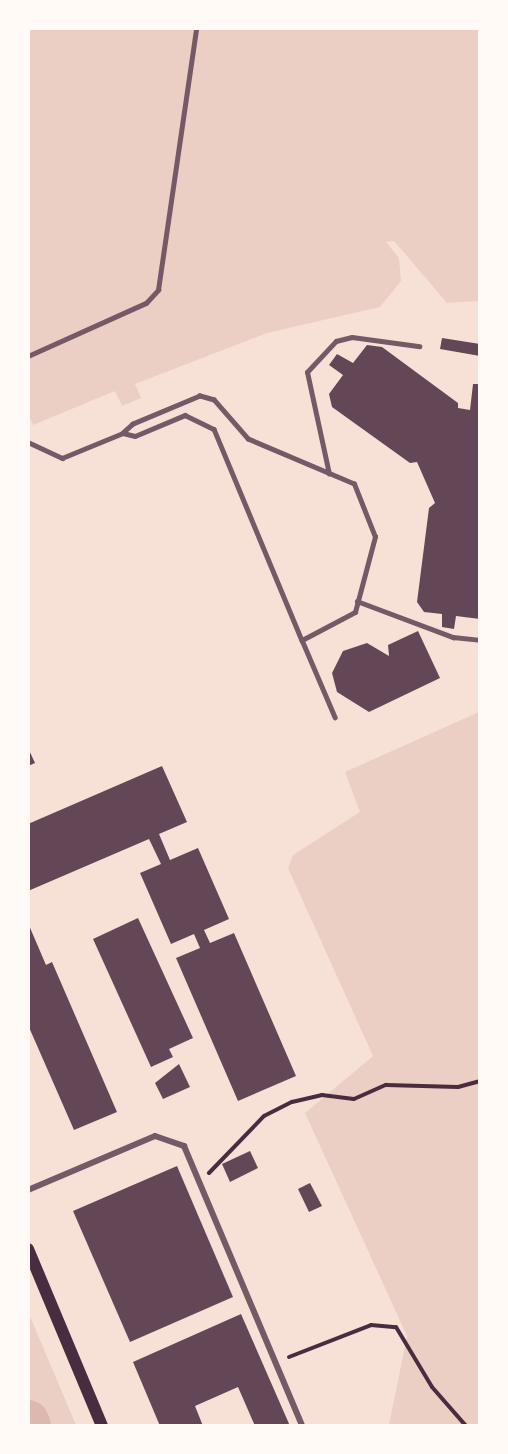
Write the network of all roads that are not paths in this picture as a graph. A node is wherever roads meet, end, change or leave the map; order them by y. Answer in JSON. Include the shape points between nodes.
{"nodes":[{"id":1,"x":196,"y":28,"type":"edge"},
{"id":2,"x":419,"y":346,"type":"dead end"},
{"id":3,"x":28,"y":356,"type":"edge"},
{"id":4,"x":123,"y":433,"type":"junction"},
{"id":5,"x":28,"y":442,"type":"edge"},
{"id":6,"x":329,"y":474,"type":"junction"},
{"id":7,"x":357,"y":601,"type":"junction"},
{"id":8,"x":302,"y":640,"type":"junction"},
{"id":9,"x":480,"y":640,"type":"edge"},
{"id":10,"x":335,"y":717,"type":"dead end"},
{"id":11,"x":28,"y":1190,"type":"edge"},
{"id":12,"x":28,"y":1249,"type":"edge"},
{"id":13,"x":102,"y":1425,"type":"edge"},
{"id":14,"x":302,"y":1425,"type":"edge"}],
"edges":[{"from":1,"to":3,"type":"lane","via":[[158,290],[146,303]]},
{"from":2,"to":6,"type":"lane","via":[[352,337],[336,341],[307,372]]},
{"from":4,"to":5,"type":"lane","via":[[62,458]]},
{"from":4,"to":6,"type":"lane","via":[[200,396],[214,400],[248,439]]},
{"from":4,"to":8,"type":"lane","via":[[135,436],[185,415],[214,429]]},
{"from":6,"to":7,"type":"lane","via":[[354,484],[375,537]]},
{"from":7,"to":8,"type":"lane","via":[[355,612]]},
{"from":7,"to":9,"type":"lane","via":[[453,636]]},
{"from":8,"to":10,"type":"lane"},
{"from":11,"to":14,"type":"street","via":[[154,1136],[184,1146]]},
{"from":12,"to":13,"type":"main road"}]}
